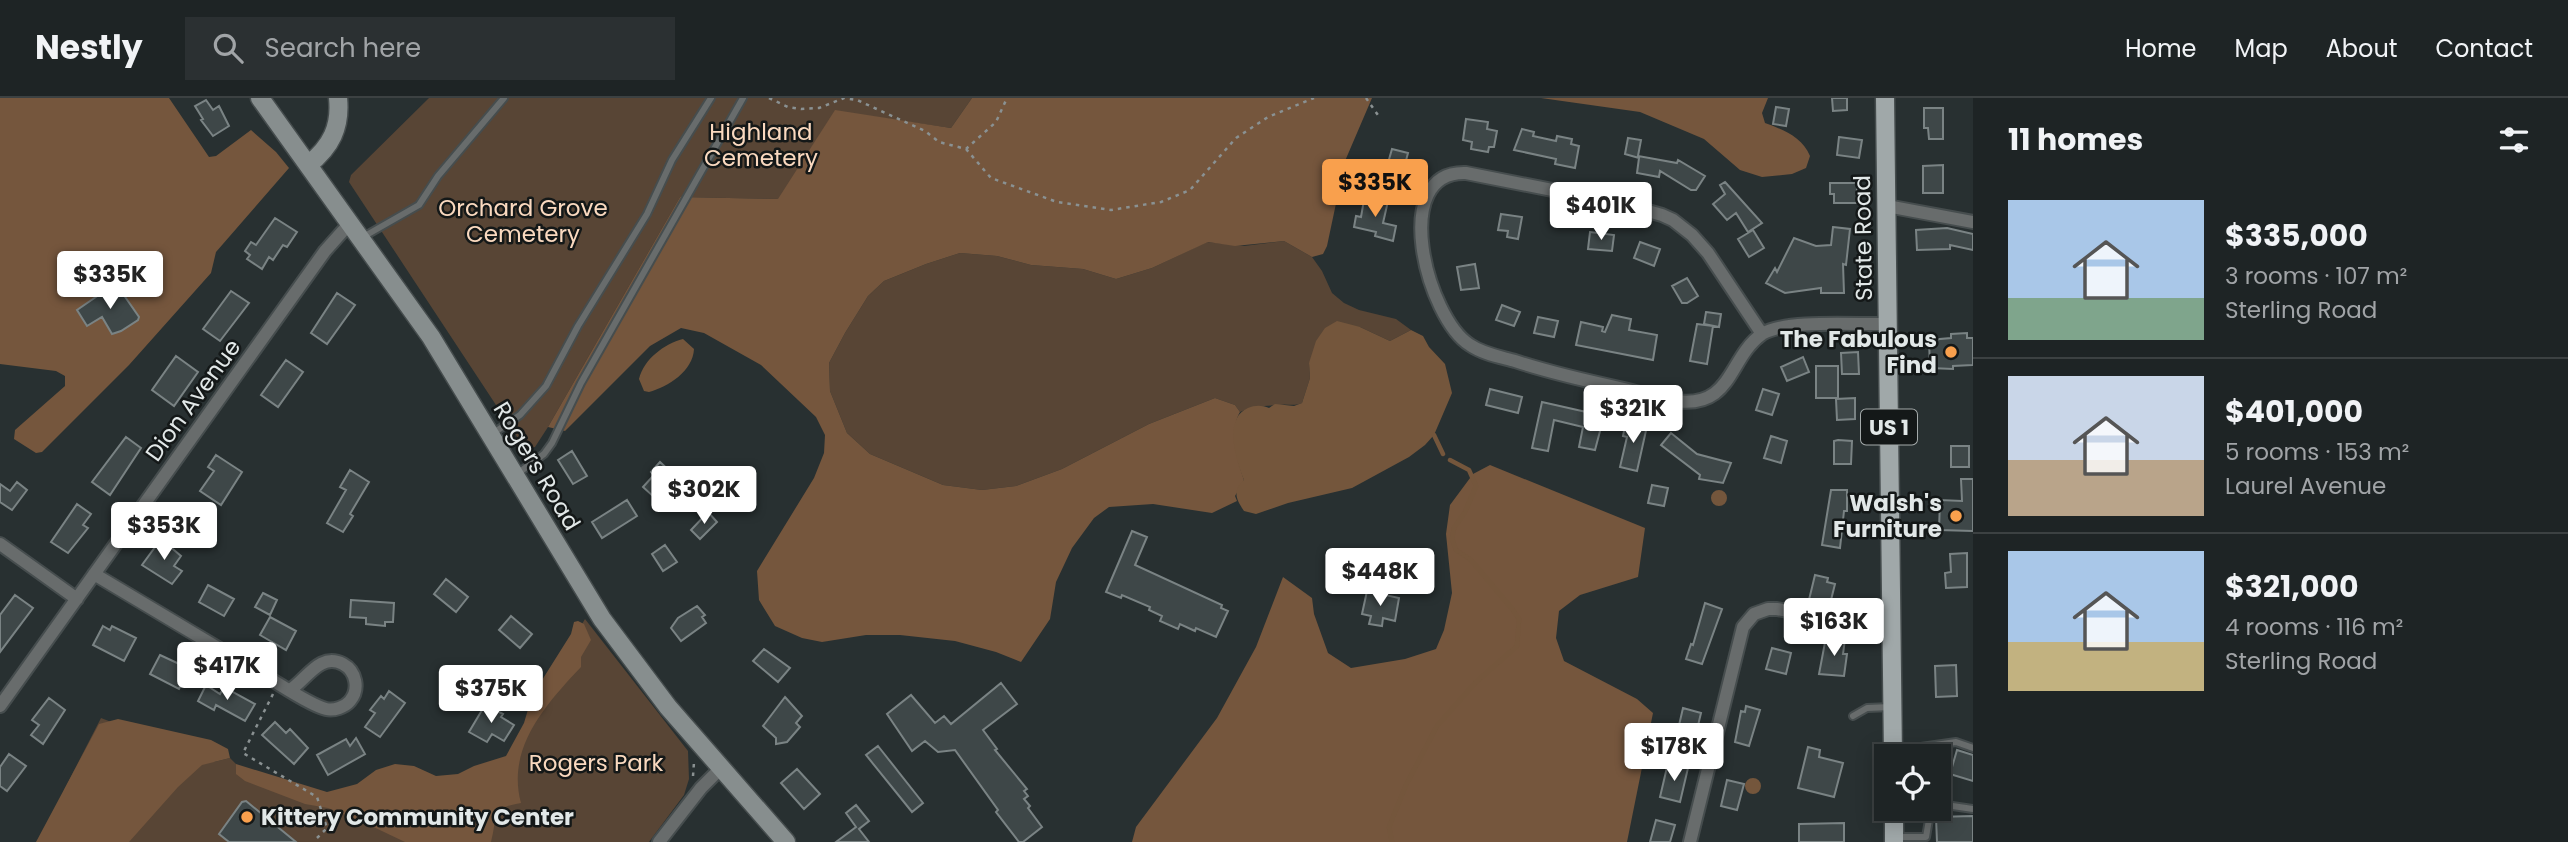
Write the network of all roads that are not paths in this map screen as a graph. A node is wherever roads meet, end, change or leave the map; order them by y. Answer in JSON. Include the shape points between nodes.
{"nodes":[{"id":1,"x":260,"y":98,"type":"edge"},
{"id":2,"x":338,"y":98,"type":"edge"},
{"id":3,"x":504,"y":98,"type":"edge"},
{"id":4,"x":711,"y":98,"type":"edge"},
{"id":5,"x":743,"y":98,"type":"edge"},
{"id":6,"x":1885,"y":98,"type":"edge"},
{"id":7,"x":308,"y":165,"type":"junction"},
{"id":8,"x":1887,"y":206,"type":"junction"},
{"id":9,"x":1973,"y":222,"type":"edge"},
{"id":10,"x":350,"y":223,"type":"junction"},
{"id":11,"x":361,"y":238,"type":"junction"},
{"id":12,"x":1888,"y":324,"type":"junction"},
{"id":13,"x":1762,"y":334,"type":"junction"},
{"id":14,"x":491,"y":435,"type":"junction"},
{"id":15,"x":515,"y":475,"type":"junction"},
{"id":16,"x":0,"y":544,"type":"edge"},
{"id":17,"x":94,"y":574,"type":"junction"},
{"id":18,"x":77,"y":599,"type":"junction"},
{"id":19,"x":1892,"y":630,"type":"junction"},
{"id":20,"x":284,"y":686,"type":"junction"},
{"id":21,"x":0,"y":706,"type":"edge"},
{"id":22,"x":1893,"y":707,"type":"junction"},
{"id":23,"x":1853,"y":716,"type":"dead end"},
{"id":24,"x":1893,"y":744,"type":"edge"},
{"id":25,"x":1942,"y":744,"type":"edge"},
{"id":26,"x":1973,"y":748,"type":"edge"},
{"id":27,"x":721,"y":768,"type":"junction"},
{"id":28,"x":1951,"y":806,"type":"edge"},
{"id":29,"x":1973,"y":809,"type":"edge"},
{"id":30,"x":1894,"y":821,"type":"edge"},
{"id":31,"x":1929,"y":821,"type":"edge"},
{"id":32,"x":1894,"y":839,"type":"edge"},
{"id":33,"x":1926,"y":840,"type":"edge"},
{"id":34,"x":659,"y":842,"type":"edge"},
{"id":35,"x":786,"y":842,"type":"edge"},
{"id":36,"x":1690,"y":842,"type":"edge"}],
"edges":[{"from":1,"to":7,"type":"main road","name":"Rogers Road"},
{"from":2,"to":7,"type":"main road","via":[[335,133]]},
{"from":3,"to":11,"type":"lane","via":[[419,205]]},
{"from":4,"to":14,"type":"lane","via":[[546,386],[520,415]]},
{"from":5,"to":15,"type":"lane","via":[[581,383],[552,443]]},
{"from":6,"to":8,"type":"main road","name":"State Road","number":"US 1"},
{"from":7,"to":10,"type":"main road","name":"Rogers Road"},
{"from":8,"to":9,"type":"street"},
{"from":8,"to":12,"type":"main road","name":"State Road","number":"US 1"},
{"from":10,"to":11,"type":"main road","name":"Rogers Road"},
{"from":10,"to":17,"type":"street","name":"Dion Avenue","via":[[325,251]]},
{"from":11,"to":14,"type":"main road","name":"Rogers Road"},
{"from":12,"to":13,"type":"street","via":[[1791,326]]},
{"from":12,"to":19,"type":"main road","name":"State Road","number":"US 1"},
{"from":13,"to":13,"type":"street","via":[[1713,394],[1698,401],[1547,371],[1474,348],[1459,337],[1432,292],[1423,257],[1426,200],[1446,176],[1476,174],[1662,215],[1699,243]]},
{"from":14,"to":15,"type":"main road","name":"Rogers Road"},
{"from":15,"to":27,"type":"main road","name":"Rogers Road","via":[[602,619]]},
{"from":16,"to":18,"type":"street"},
{"from":17,"to":18,"type":"street","name":"Dion Avenue"},
{"from":17,"to":20,"type":"street"},
{"from":18,"to":21,"type":"street","name":"Dion Avenue"},
{"from":19,"to":22,"type":"main road","name":"State Road","number":"US 1"},
{"from":19,"to":36,"type":"street","via":[[1777,609],[1760,611],[1748,619],[1735,654]]},
{"from":20,"to":20,"type":"street","via":[[322,708],[335,709],[351,700],[355,680],[345,665],[329,661]]},
{"from":22,"to":23,"type":"lane","via":[[1867,709]]},
{"from":22,"to":24,"type":"main road","name":"State Road","number":"US 1"},
{"from":25,"to":26,"type":"lane","via":[[1956,742]]},
{"from":27,"to":34,"type":"street"},
{"from":27,"to":35,"type":"main road","name":"Rogers Road"},
{"from":28,"to":29,"type":"lane"},
{"from":30,"to":32,"type":"main road"},
{"from":31,"to":33,"type":"lane"},
{"from":32,"to":33,"type":"lane"}]}
